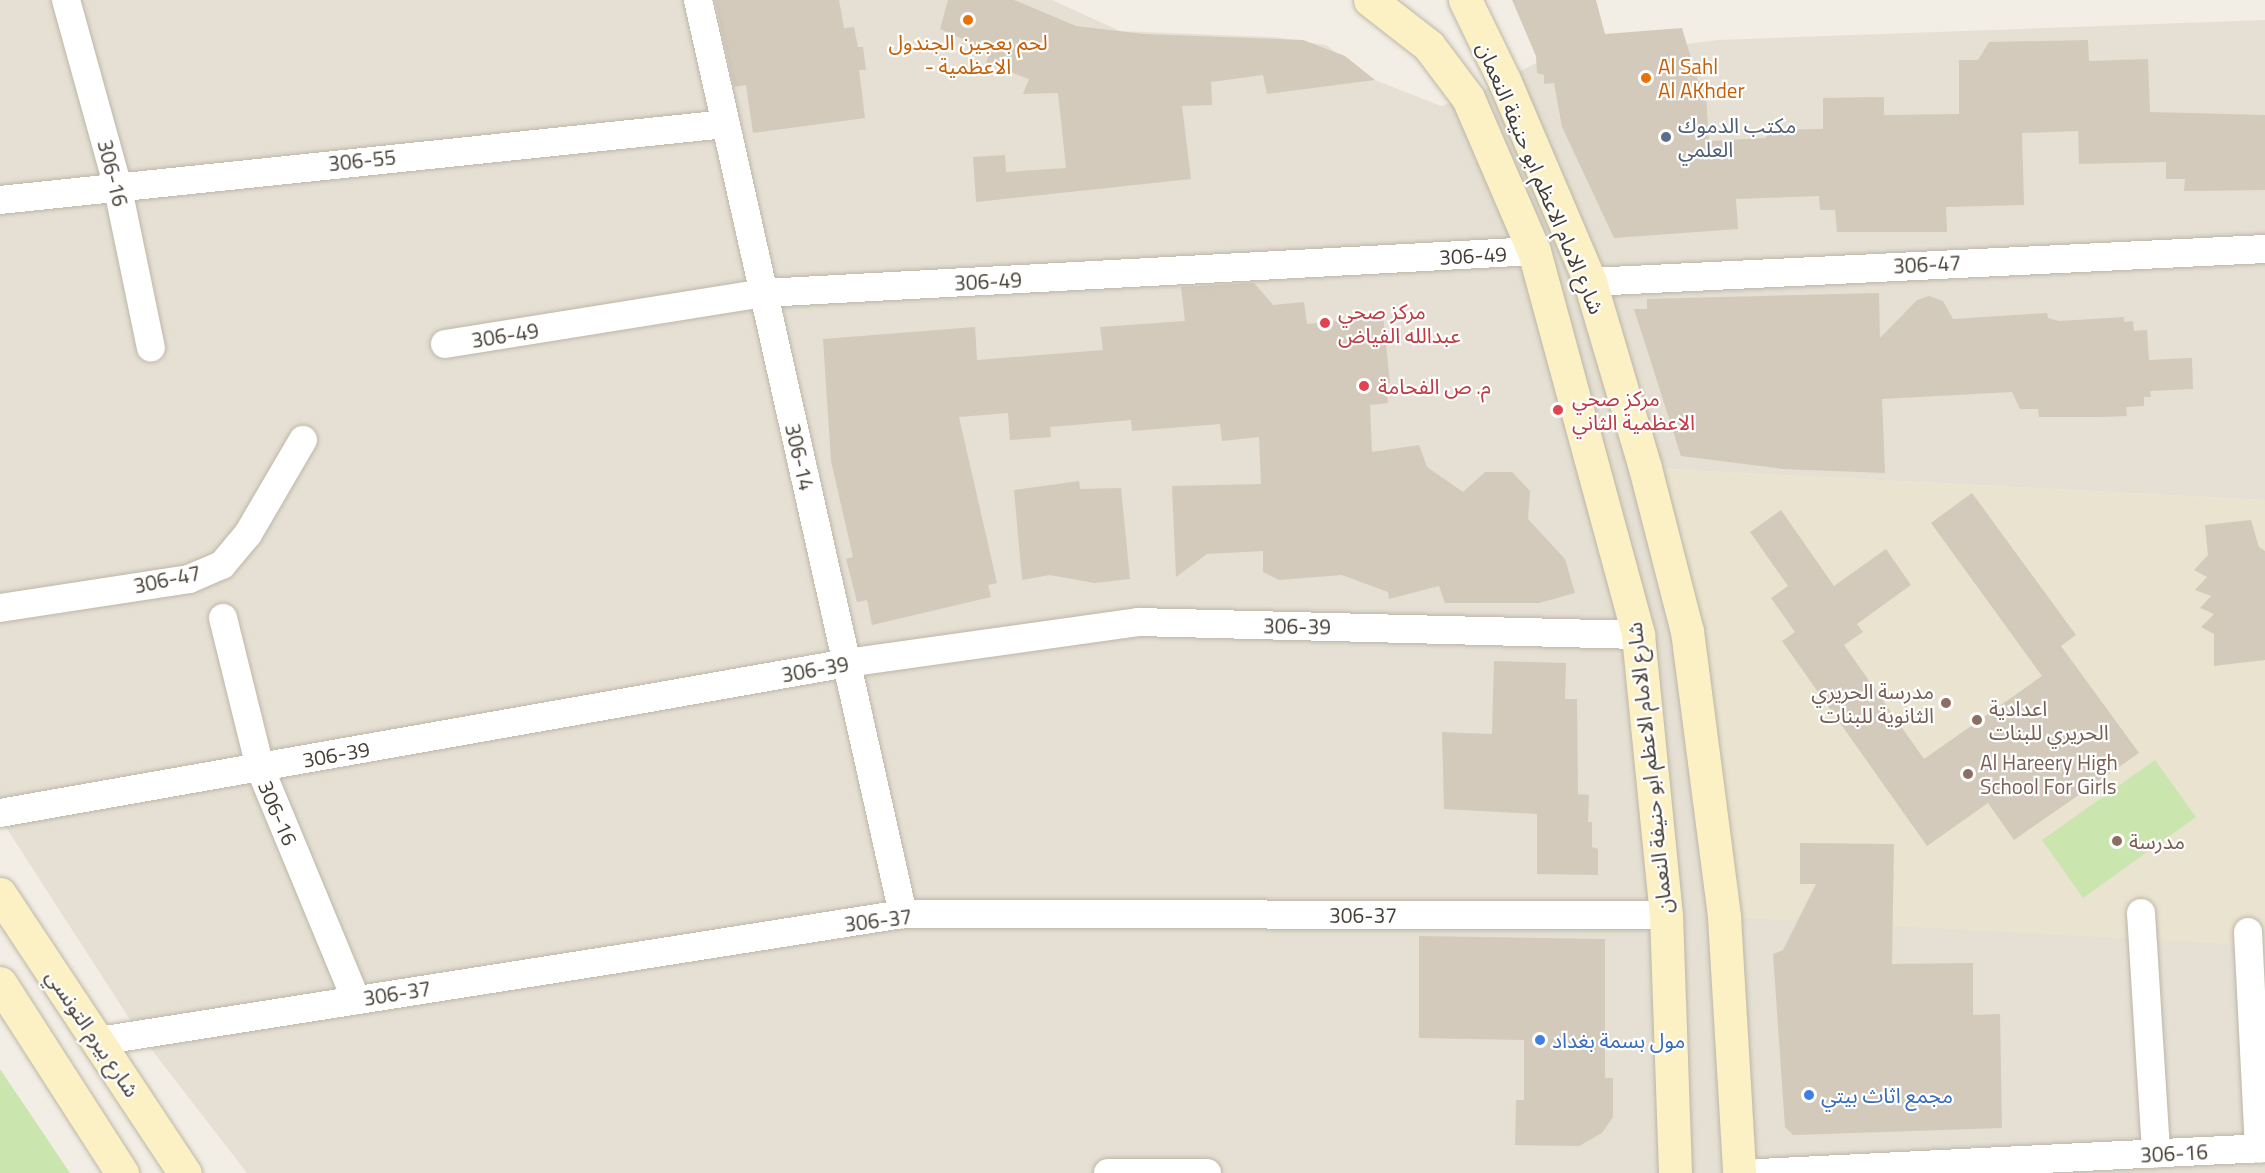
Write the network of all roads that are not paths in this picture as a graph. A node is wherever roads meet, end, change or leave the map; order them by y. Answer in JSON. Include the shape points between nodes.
{"nodes":[{"id":1,"x":66,"y":0,"type":"edge"},
{"id":2,"x":698,"y":0,"type":"edge"},
{"id":3,"x":1370,"y":0,"type":"edge"},
{"id":4,"x":1465,"y":0,"type":"edge"},
{"id":5,"x":725,"y":124,"type":"junction"},
{"id":6,"x":117,"y":184,"type":"junction"},
{"id":7,"x":0,"y":200,"type":"edge"},
{"id":8,"x":2265,"y":249,"type":"edge"},
{"id":9,"x":1534,"y":251,"type":"junction"},
{"id":10,"x":1590,"y":282,"type":"junction"},
{"id":11,"x":764,"y":293,"type":"junction"},
{"id":12,"x":445,"y":344,"type":"dead end"},
{"id":13,"x":151,"y":348,"type":"dead end"},
{"id":14,"x":303,"y":440,"type":"dead end"},
{"id":15,"x":0,"y":608,"type":"edge"},
{"id":16,"x":223,"y":618,"type":"dead end"},
{"id":17,"x":1638,"y":635,"type":"junction"},
{"id":18,"x":847,"y":663,"type":"junction"},
{"id":19,"x":260,"y":768,"type":"junction"},
{"id":20,"x":0,"y":813,"type":"edge"},
{"id":21,"x":0,"y":894,"type":"edge"},
{"id":22,"x":2141,"y":913,"type":"dead end"},
{"id":23,"x":903,"y":914,"type":"junction"},
{"id":24,"x":1666,"y":915,"type":"junction"},
{"id":25,"x":2248,"y":932,"type":"dead end"},
{"id":26,"x":0,"y":983,"type":"edge"},
{"id":27,"x":356,"y":1000,"type":"junction"},
{"id":28,"x":99,"y":1041,"type":"junction"},
{"id":29,"x":2262,"y":1148,"type":"edge"},
{"id":30,"x":2156,"y":1154,"type":"junction"},
{"id":31,"x":122,"y":1173,"type":"edge"},
{"id":32,"x":185,"y":1173,"type":"edge"},
{"id":33,"x":1108,"y":1173,"type":"edge"},
{"id":34,"x":1207,"y":1173,"type":"edge"},
{"id":35,"x":1675,"y":1173,"type":"edge"},
{"id":36,"x":1739,"y":1173,"type":"edge"},
{"id":37,"x":1759,"y":1173,"type":"edge"}],
"edges":[{"from":1,"to":6,"type":"street","name":"306-16"},
{"from":2,"to":5,"type":"street","name":"306-14"},
{"from":3,"to":9,"type":"main road","name":"شارع الامام الاعظم ابو حنيفة النعمان","via":[[1429,46],[1468,98]]},
{"from":4,"to":10,"type":"main road","name":"شارع الامام الاعظم ابو حنيفة النعمان","via":[[1504,80]]},
{"from":5,"to":6,"type":"street","name":"306-55"},
{"from":5,"to":11,"type":"street","name":"306-14"},
{"from":6,"to":7,"type":"street","name":"306-55"},
{"from":6,"to":13,"type":"street","name":"306-16"},
{"from":8,"to":10,"type":"street","name":"306-47"},
{"from":9,"to":11,"type":"street","name":"306-49"},
{"from":9,"to":17,"type":"main road","name":"شارع الامام الاعظم ابو حنيفة النعمان"},
{"from":10,"to":36,"type":"main road","name":"شارع الامام الاعظم ابو حنيفة النعمان","via":[[1645,468],[1687,631],[1724,917]]},
{"from":11,"to":12,"type":"street","name":"306-49"},
{"from":11,"to":18,"type":"street","name":"306-14"},
{"from":14,"to":15,"type":"street","name":"306-47","via":[[248,534],[222,566],[189,579]]},
{"from":16,"to":19,"type":"street","name":"306-16"},
{"from":17,"to":18,"type":"street","name":"306-39","via":[[1138,622]]},
{"from":17,"to":24,"type":"main road","name":"شارع الامام الاعظم ابو حنيفة النعمان"},
{"from":18,"to":19,"type":"street","name":"306-39"},
{"from":18,"to":23,"type":"street","name":"306-14"},
{"from":19,"to":20,"type":"street","name":"306-39"},
{"from":19,"to":27,"type":"street","name":"306-16"},
{"from":21,"to":28,"type":"main road","name":"شارع بيرم التونسي"},
{"from":22,"to":30,"type":"street"},
{"from":23,"to":24,"type":"street","name":"306-37"},
{"from":23,"to":27,"type":"street","name":"306-37"},
{"from":24,"to":35,"type":"main road","name":"شارع الامام الاعظم ابو حنيفة النعمان"},
{"from":25,"to":29,"type":"street"},
{"from":26,"to":31,"type":"main road"},
{"from":27,"to":28,"type":"street","name":"306-37"},
{"from":28,"to":32,"type":"main road","name":"شارع بيرم التونسي"},
{"from":29,"to":30,"type":"street","name":"306-16"},
{"from":30,"to":37,"type":"street","name":"306-16"},
{"from":33,"to":34,"type":"street"}]}
